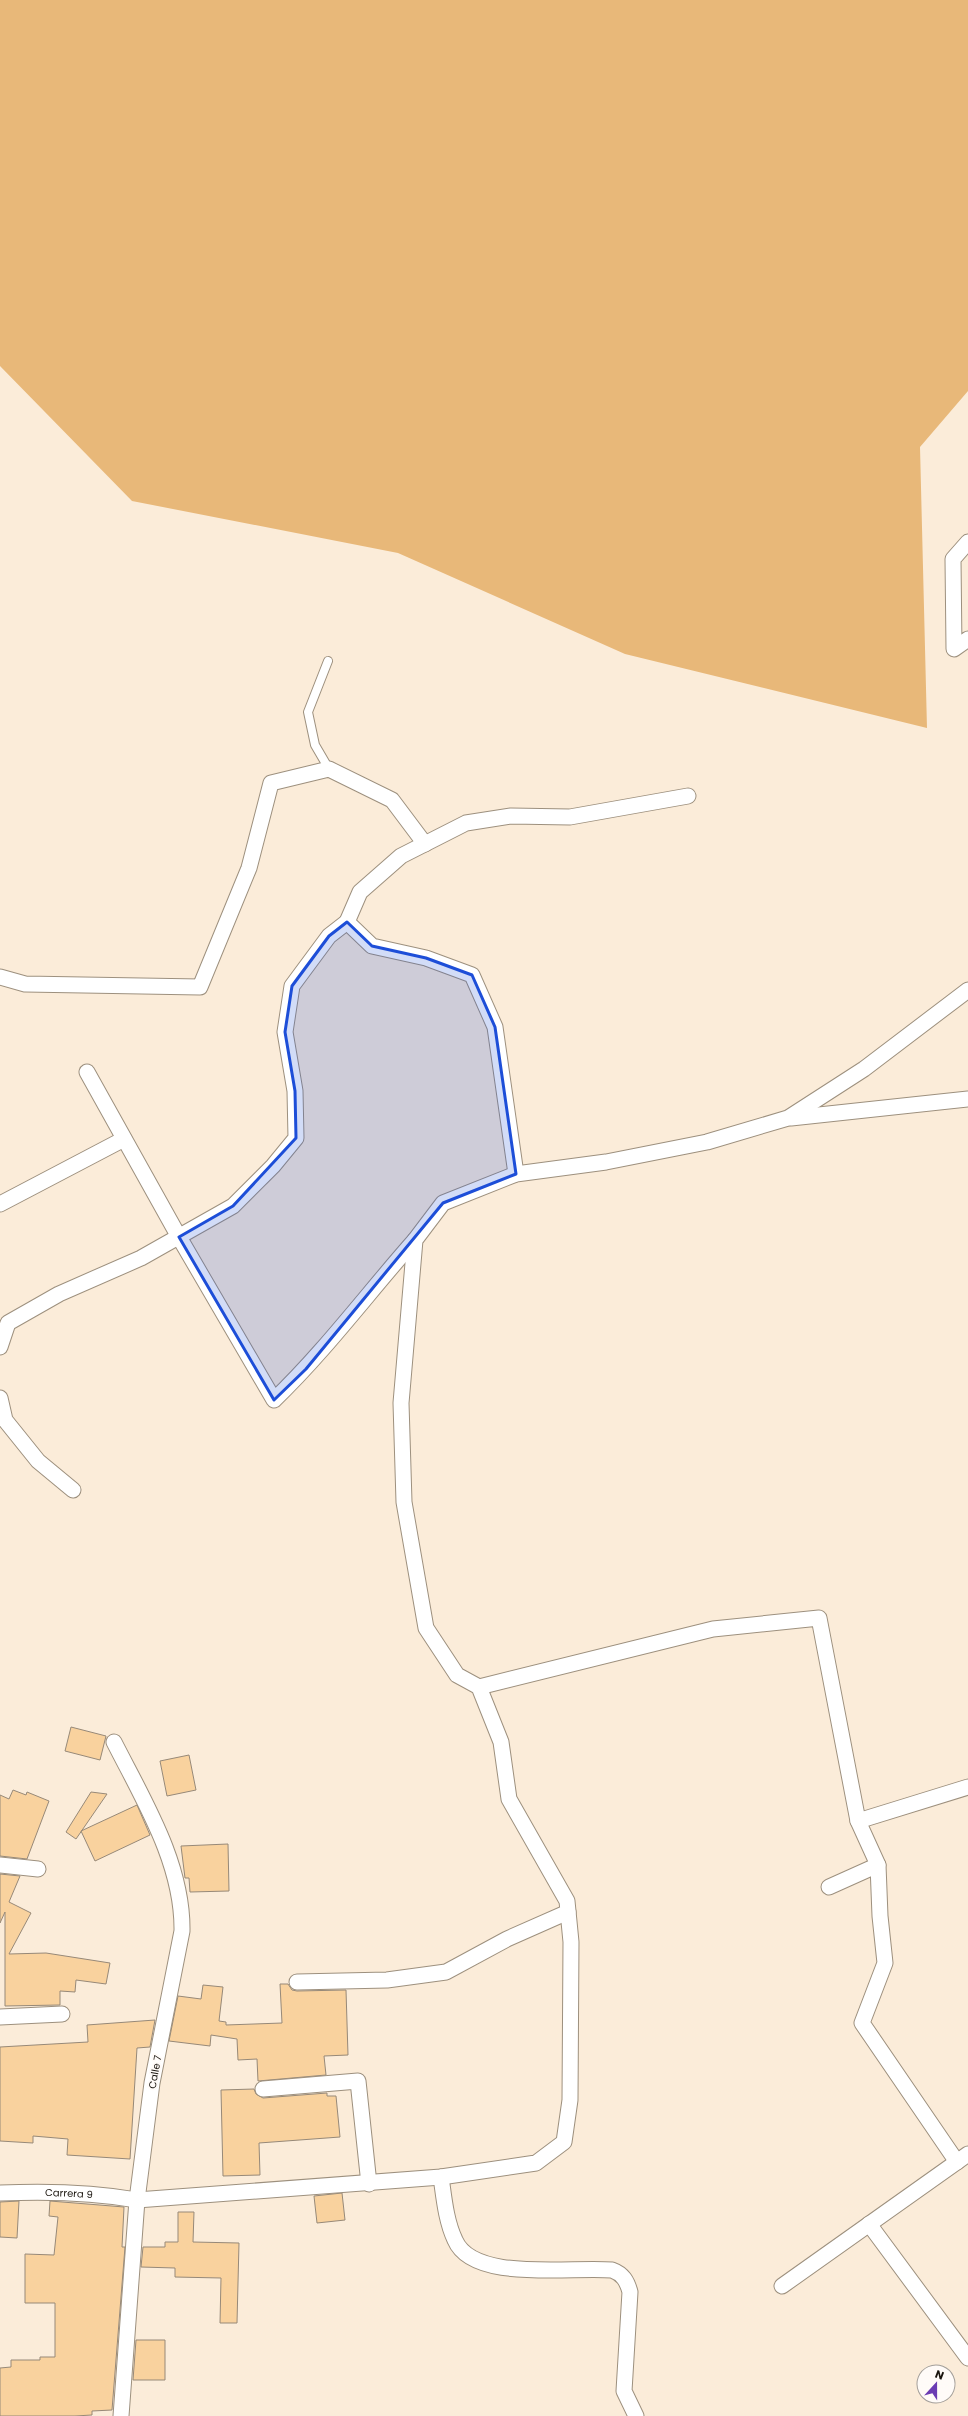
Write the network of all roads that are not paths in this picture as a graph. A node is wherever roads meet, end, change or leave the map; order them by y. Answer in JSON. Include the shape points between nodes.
{"nodes":[{"id":1,"x":968,"y":542,"type":"edge"},
{"id":2,"x":968,"y":639,"type":"edge"},
{"id":3,"x":328,"y":660,"type":"dead end"},
{"id":4,"x":329,"y":769,"type":"junction"},
{"id":5,"x":688,"y":796,"type":"dead end"},
{"id":6,"x":425,"y":844,"type":"junction"},
{"id":7,"x":347,"y":922,"type":"junction"},
{"id":8,"x":0,"y":977,"type":"edge"},
{"id":9,"x":968,"y":990,"type":"edge"},
{"id":10,"x":87,"y":1072,"type":"dead end"},
{"id":11,"x":968,"y":1099,"type":"edge"},
{"id":12,"x":788,"y":1118,"type":"junction"},
{"id":13,"x":124,"y":1139,"type":"junction"},
{"id":14,"x":516,"y":1174,"type":"junction"},
{"id":15,"x":0,"y":1204,"type":"edge"},
{"id":16,"x":179,"y":1237,"type":"junction"},
{"id":17,"x":415,"y":1240,"type":"junction"},
{"id":18,"x":0,"y":1347,"type":"edge"},
{"id":19,"x":0,"y":1398,"type":"edge"},
{"id":20,"x":73,"y":1490,"type":"dead end"},
{"id":21,"x":479,"y":1687,"type":"junction"},
{"id":22,"x":114,"y":1742,"type":"dead end"},
{"id":23,"x":968,"y":1787,"type":"edge"},
{"id":24,"x":858,"y":1821,"type":"junction"},
{"id":25,"x":0,"y":1865,"type":"edge"},
{"id":26,"x":878,"y":1865,"type":"junction"},
{"id":27,"x":38,"y":1869,"type":"dead end"},
{"id":28,"x":829,"y":1887,"type":"dead end"},
{"id":29,"x":568,"y":1912,"type":"junction"},
{"id":30,"x":297,"y":1982,"type":"dead end"},
{"id":31,"x":62,"y":2014,"type":"dead end"},
{"id":32,"x":0,"y":2017,"type":"edge"},
{"id":33,"x":263,"y":2089,"type":"dead end"},
{"id":34,"x":962,"y":2158,"type":"edge"},
{"id":35,"x":441,"y":2178,"type":"junction"},
{"id":36,"x":369,"y":2184,"type":"junction"},
{"id":37,"x":0,"y":2192,"type":"edge"},
{"id":38,"x":137,"y":2200,"type":"junction"},
{"id":39,"x":869,"y":2224,"type":"junction"},
{"id":40,"x":782,"y":2286,"type":"dead end"},
{"id":41,"x":968,"y":2358,"type":"edge"},
{"id":42,"x":121,"y":2416,"type":"edge"},
{"id":43,"x":636,"y":2416,"type":"edge"}],
"edges":[{"from":1,"to":2,"type":"street","via":[[953,559],[954,649]]},
{"from":3,"to":4,"type":"lane","via":[[308,712],[315,745]]},
{"from":4,"to":6,"type":"street","via":[[392,800]]},
{"from":4,"to":8,"type":"street","via":[[271,782],[249,868],[200,987],[26,984]]},
{"from":5,"to":6,"type":"street","via":[[570,817],[511,816],[466,823]]},
{"from":6,"to":7,"type":"street","via":[[401,856],[360,892]]},
{"from":7,"to":14,"type":"street","via":[[372,946],[426,958],[472,975],[495,1027]]},
{"from":7,"to":16,"type":"street","via":[[329,936],[292,986],[285,1032],[295,1091],[296,1138],[273,1166],[233,1206]]},
{"from":9,"to":12,"type":"street","via":[[864,1069]]},
{"from":10,"to":13,"type":"street"},
{"from":11,"to":12,"type":"street"},
{"from":12,"to":14,"type":"street","via":[[707,1142],[606,1162]]},
{"from":13,"to":15,"type":"street"},
{"from":13,"to":16,"type":"street"},
{"from":14,"to":17,"type":"street","via":[[443,1203]]},
{"from":16,"to":17,"type":"street","via":[[274,1400],[306,1370],[371,1289]]},
{"from":16,"to":18,"type":"street","via":[[141,1258],[59,1294],[8,1323]]},
{"from":17,"to":21,"type":"street","via":[[401,1402],[404,1502],[426,1628],[456,1675]]},
{"from":19,"to":20,"type":"street","via":[[5,1420],[33,1455]]},
{"from":21,"to":24,"type":"street","via":[[713,1629],[819,1618]]},
{"from":21,"to":29,"type":"street","name":"Carrera 9","via":[[501,1742],[509,1798],[567,1901]]},
{"from":22,"to":38,"type":"street","name":"Calle 7","via":[[156,1826],[176,1884],[182,1912],[182,1931],[152,2083]]},
{"from":23,"to":24,"type":"street"},
{"from":24,"to":26,"type":"street"},
{"from":25,"to":27,"type":"street"},
{"from":26,"to":28,"type":"street"},
{"from":26,"to":34,"type":"street","via":[[885,1963],[862,2023]]},
{"from":29,"to":30,"type":"street","via":[[507,1939],[446,1972],[387,1980]]},
{"from":29,"to":35,"type":"street","name":"Carrera 9","via":[[571,1942],[570,2100],[564,2142],[536,2163]]},
{"from":31,"to":32,"type":"street"},
{"from":33,"to":36,"type":"street","via":[[358,2081]]},
{"from":34,"to":39,"type":"street"},
{"from":35,"to":36,"type":"street","name":"Carrera 9"},
{"from":35,"to":43,"type":"street","via":[[455,2241],[465,2255],[475,2261],[489,2266],[521,2269],[612,2270],[620,2273],[627,2281],[630,2292],[624,2391]]},
{"from":36,"to":38,"type":"street","name":"Carrera 9"},
{"from":37,"to":38,"type":"street","name":"Carrera 9","via":[[43,2191]]},
{"from":38,"to":42,"type":"street","name":"Calle 7"},
{"from":39,"to":40,"type":"street"},
{"from":39,"to":41,"type":"street"}]}
